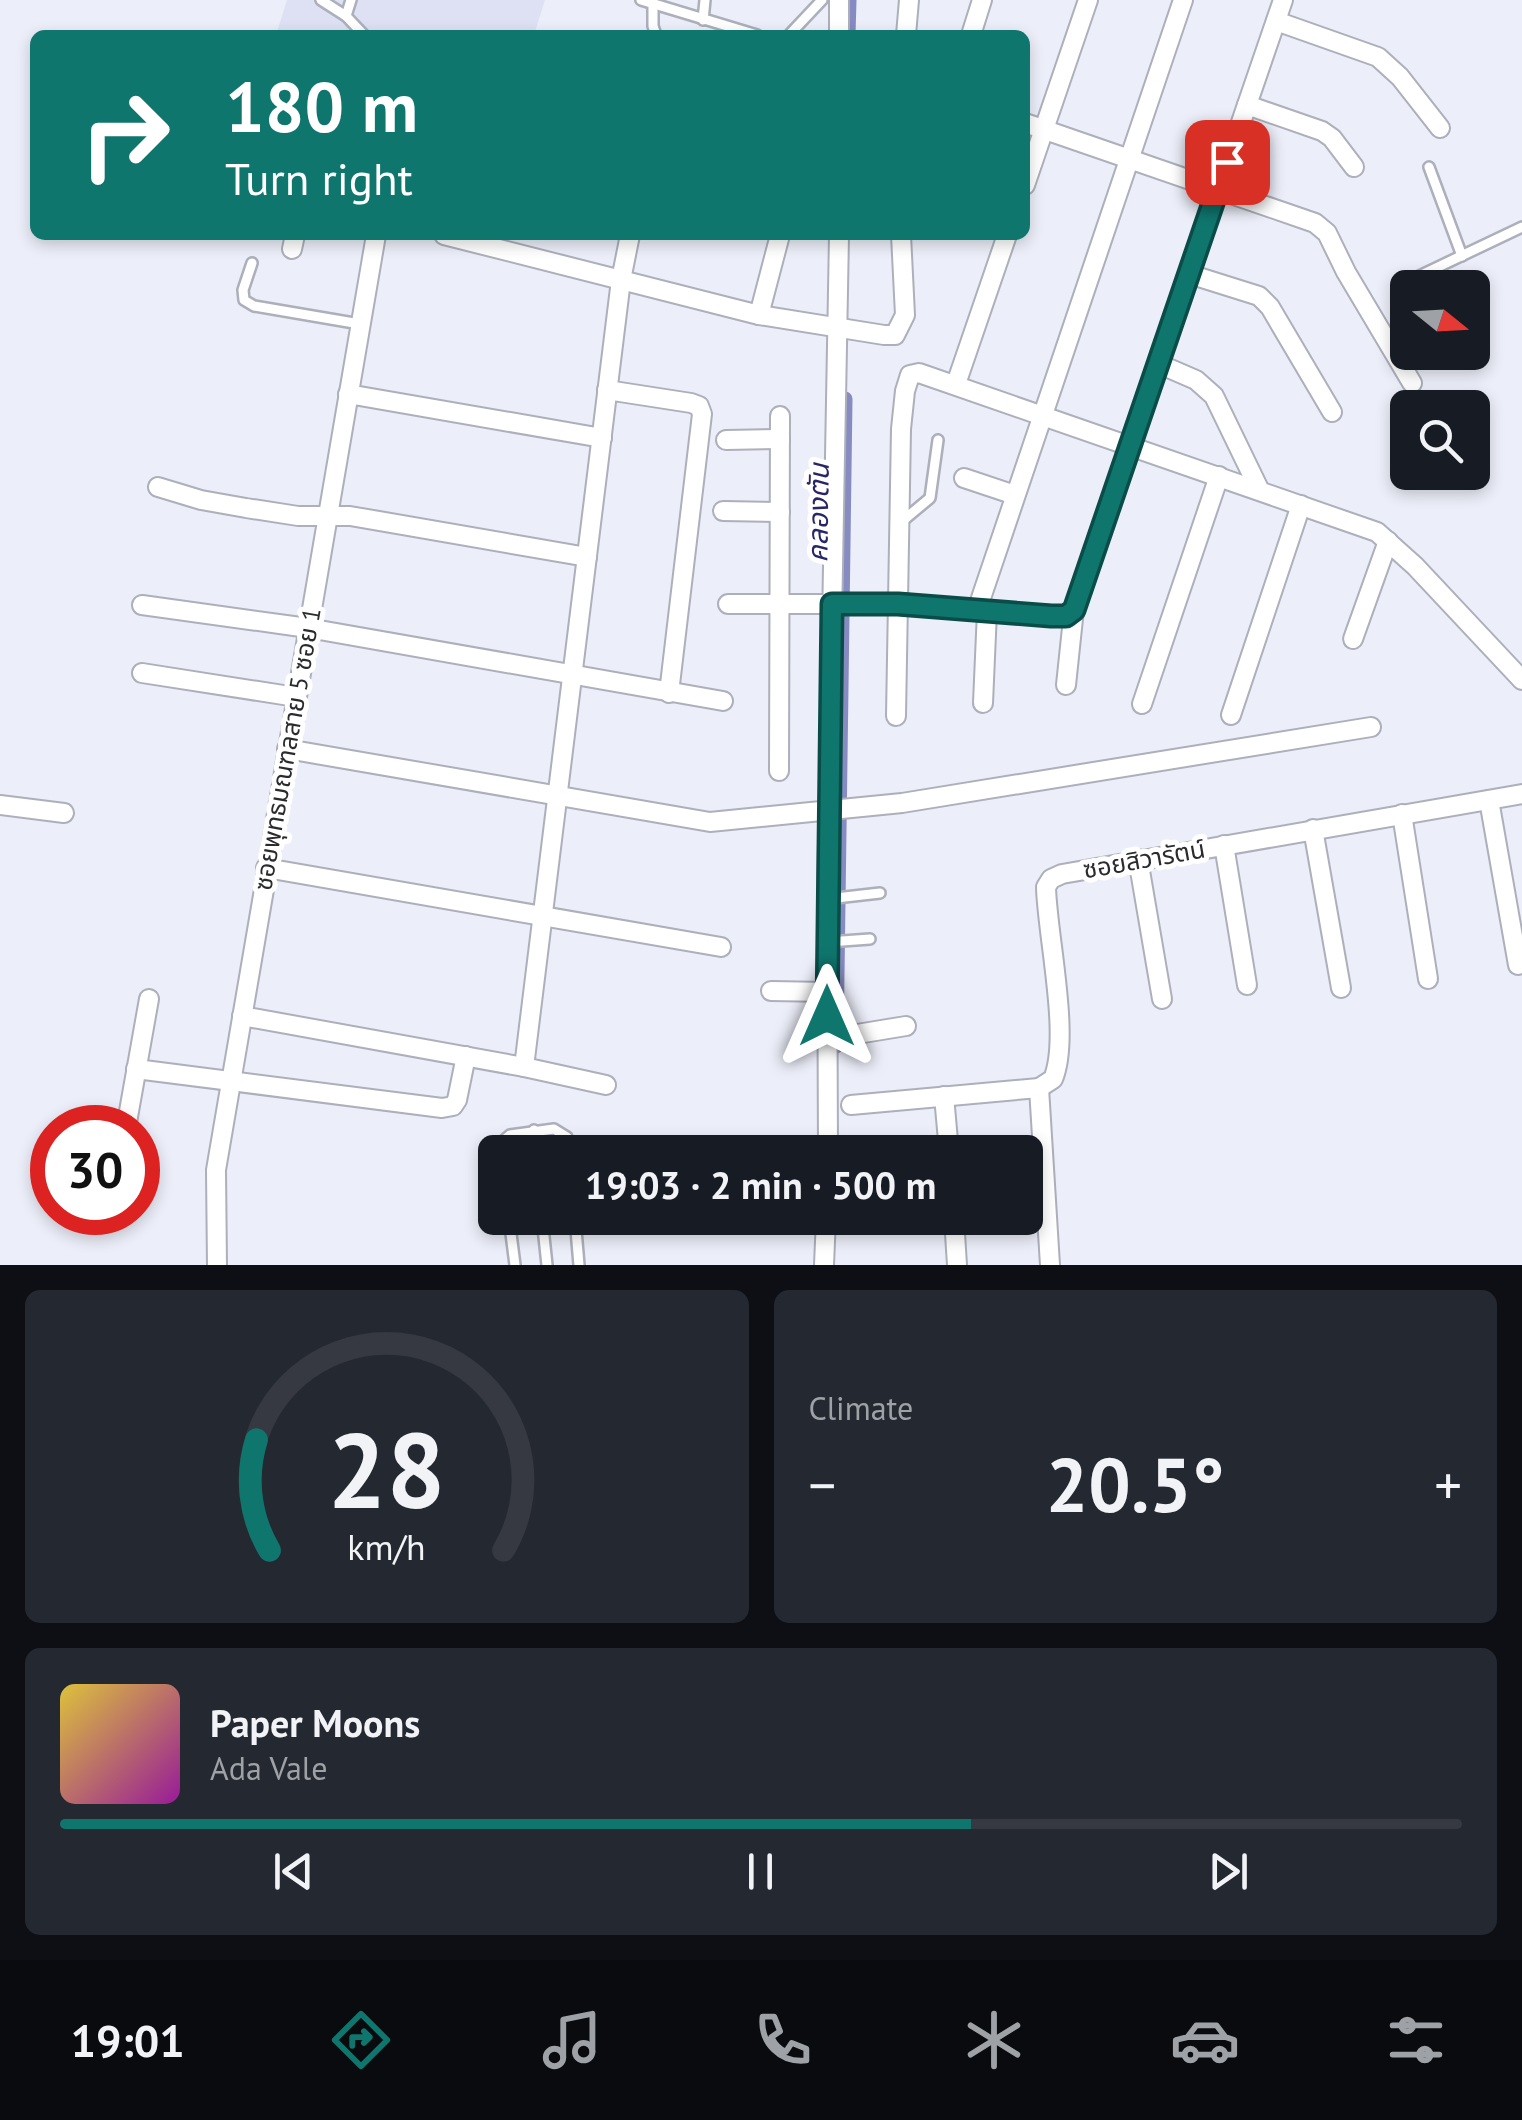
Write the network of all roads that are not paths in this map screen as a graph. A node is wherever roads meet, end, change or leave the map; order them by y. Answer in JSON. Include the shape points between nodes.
{"nodes":[{"id":1,"x":322,"y":0,"type":"edge"},
{"id":2,"x":352,"y":0,"type":"edge"},
{"id":3,"x":641,"y":0,"type":"edge"},
{"id":4,"x":705,"y":0,"type":"edge"},
{"id":5,"x":822,"y":0,"type":"edge"},
{"id":6,"x":839,"y":0,"type":"edge"},
{"id":7,"x":909,"y":0,"type":"edge"},
{"id":8,"x":982,"y":0,"type":"edge"},
{"id":9,"x":1088,"y":0,"type":"edge"},
{"id":10,"x":1183,"y":0,"type":"edge"},
{"id":11,"x":1283,"y":0,"type":"edge"},
{"id":12,"x":653,"y":4,"type":"junction"},
{"id":13,"x":346,"y":16,"type":"junction"},
{"id":14,"x":703,"y":20,"type":"junction"},
{"id":15,"x":1276,"y":21,"type":"junction"},
{"id":16,"x":359,"y":30,"type":"edge"},
{"id":17,"x":654,"y":30,"type":"edge"},
{"id":18,"x":740,"y":30,"type":"edge"},
{"id":19,"x":794,"y":30,"type":"edge"},
{"id":20,"x":839,"y":30,"type":"edge"},
{"id":21,"x":906,"y":30,"type":"edge"},
{"id":22,"x":973,"y":30,"type":"edge"},
{"id":23,"x":1246,"y":105,"type":"junction"},
{"id":24,"x":1030,"y":124,"type":"edge"},
{"id":25,"x":1440,"y":128,"type":"dead end"},
{"id":26,"x":1045,"y":129,"type":"junction"},
{"id":27,"x":1129,"y":157,"type":"junction"},
{"id":28,"x":1428,"y":166,"type":"dead end"},
{"id":29,"x":1354,"y":167,"type":"dead end"},
{"id":30,"x":1030,"y":170,"type":"edge"},
{"id":31,"x":1218,"y":190,"type":"junction"},
{"id":32,"x":1522,"y":227,"type":"edge"},
{"id":33,"x":375,"y":240,"type":"edge"},
{"id":34,"x":464,"y":240,"type":"edge"},
{"id":35,"x":629,"y":240,"type":"edge"},
{"id":36,"x":779,"y":240,"type":"edge"},
{"id":37,"x":838,"y":240,"type":"edge"},
{"id":38,"x":901,"y":240,"type":"edge"},
{"id":39,"x":1005,"y":240,"type":"edge"},
{"id":40,"x":1462,"y":256,"type":"junction"},
{"id":41,"x":252,"y":263,"type":"dead end"},
{"id":42,"x":1432,"y":270,"type":"edge"},
{"id":43,"x":1189,"y":274,"type":"junction"},
{"id":44,"x":620,"y":280,"type":"junction"},
{"id":45,"x":759,"y":315,"type":"junction"},
{"id":46,"x":360,"y":324,"type":"junction"},
{"id":47,"x":840,"y":330,"type":"junction"},
{"id":48,"x":1159,"y":364,"type":"junction"},
{"id":49,"x":1412,"y":383,"type":"dead end"},
{"id":50,"x":956,"y":384,"type":"junction"},
{"id":51,"x":607,"y":390,"type":"junction"},
{"id":52,"x":348,"y":394,"type":"junction"},
{"id":53,"x":1332,"y":412,"type":"dead end"},
{"id":54,"x":1042,"y":413,"type":"junction"},
{"id":55,"x":780,"y":416,"type":"dead end"},
{"id":56,"x":602,"y":438,"type":"junction"},
{"id":57,"x":780,"y":439,"type":"junction"},
{"id":58,"x":726,"y":440,"type":"dead end"},
{"id":59,"x":938,"y":440,"type":"dead end"},
{"id":60,"x":1132,"y":445,"type":"junction"},
{"id":61,"x":1219,"y":476,"type":"junction"},
{"id":62,"x":964,"y":478,"type":"dead end"},
{"id":63,"x":158,"y":487,"type":"dead end"},
{"id":64,"x":1259,"y":489,"type":"junction"},
{"id":65,"x":1015,"y":495,"type":"junction"},
{"id":66,"x":1301,"y":505,"type":"junction"},
{"id":67,"x":723,"y":512,"type":"dead end"},
{"id":68,"x":780,"y":512,"type":"junction"},
{"id":69,"x":328,"y":516,"type":"junction"},
{"id":70,"x":900,"y":524,"type":"junction"},
{"id":71,"x":1388,"y":541,"type":"junction"},
{"id":72,"x":587,"y":557,"type":"junction"},
{"id":73,"x":839,"y":603,"type":"junction"},
{"id":74,"x":728,"y":604,"type":"dead end"},
{"id":75,"x":781,"y":604,"type":"junction"},
{"id":76,"x":898,"y":604,"type":"junction"},
{"id":77,"x":142,"y":606,"type":"dead end"},
{"id":78,"x":982,"y":610,"type":"junction"},
{"id":79,"x":1074,"y":610,"type":"junction"},
{"id":80,"x":308,"y":628,"type":"junction"},
{"id":81,"x":1353,"y":640,"type":"dead end"},
{"id":82,"x":142,"y":674,"type":"dead end"},
{"id":83,"x":573,"y":676,"type":"junction"},
{"id":84,"x":1522,"y":680,"type":"edge"},
{"id":85,"x":1066,"y":685,"type":"dead end"},
{"id":86,"x":668,"y":693,"type":"junction"},
{"id":87,"x":296,"y":696,"type":"junction"},
{"id":88,"x":723,"y":702,"type":"dead end"},
{"id":89,"x":983,"y":703,"type":"dead end"},
{"id":90,"x":1142,"y":704,"type":"dead end"},
{"id":91,"x":1231,"y":715,"type":"dead end"},
{"id":92,"x":896,"y":716,"type":"dead end"},
{"id":93,"x":1370,"y":727,"type":"dead end"},
{"id":94,"x":287,"y":749,"type":"junction"},
{"id":95,"x":778,"y":770,"type":"dead end"},
{"id":96,"x":1522,"y":794,"type":"edge"},
{"id":97,"x":558,"y":798,"type":"junction"},
{"id":98,"x":1489,"y":800,"type":"junction"},
{"id":99,"x":0,"y":805,"type":"edge"},
{"id":100,"x":839,"y":808,"type":"junction"},
{"id":101,"x":64,"y":812,"type":"dead end"},
{"id":102,"x":1402,"y":814,"type":"junction"},
{"id":103,"x":1314,"y":830,"type":"junction"},
{"id":104,"x":1224,"y":845,"type":"junction"},
{"id":105,"x":1138,"y":859,"type":"junction"},
{"id":106,"x":266,"y":868,"type":"junction"},
{"id":107,"x":880,"y":893,"type":"dead end"},
{"id":108,"x":830,"y":899,"type":"junction"},
{"id":109,"x":545,"y":916,"type":"junction"},
{"id":110,"x":870,"y":940,"type":"dead end"},
{"id":111,"x":830,"y":942,"type":"junction"},
{"id":112,"x":720,"y":947,"type":"dead end"},
{"id":113,"x":1518,"y":966,"type":"dead end"},
{"id":114,"x":1428,"y":979,"type":"dead end"},
{"id":115,"x":1248,"y":985,"type":"dead end"},
{"id":116,"x":1341,"y":988,"type":"dead end"},
{"id":117,"x":771,"y":991,"type":"dead end"},
{"id":118,"x":827,"y":992,"type":"junction"},
{"id":119,"x":148,"y":999,"type":"dead end"},
{"id":120,"x":1162,"y":999,"type":"dead end"},
{"id":121,"x":242,"y":1016,"type":"junction"},
{"id":122,"x":906,"y":1026,"type":"dead end"},
{"id":123,"x":835,"y":1038,"type":"junction"},
{"id":124,"x":466,"y":1056,"type":"junction"},
{"id":125,"x":524,"y":1067,"type":"junction"},
{"id":126,"x":136,"y":1069,"type":"junction"},
{"id":127,"x":230,"y":1081,"type":"junction"},
{"id":128,"x":606,"y":1085,"type":"dead end"},
{"id":129,"x":1038,"y":1088,"type":"junction"},
{"id":130,"x":944,"y":1096,"type":"junction"},
{"id":131,"x":130,"y":1105,"type":"edge"},
{"id":132,"x":851,"y":1105,"type":"dead end"},
{"id":133,"x":534,"y":1130,"type":"junction"},
{"id":134,"x":510,"y":1135,"type":"edge"},
{"id":135,"x":534,"y":1135,"type":"edge"},
{"id":136,"x":566,"y":1135,"type":"edge"},
{"id":137,"x":829,"y":1135,"type":"edge"},
{"id":138,"x":947,"y":1135,"type":"edge"},
{"id":139,"x":511,"y":1235,"type":"edge"},
{"id":140,"x":544,"y":1235,"type":"edge"},
{"id":141,"x":577,"y":1235,"type":"edge"},
{"id":142,"x":825,"y":1235,"type":"edge"},
{"id":143,"x":955,"y":1235,"type":"edge"},
{"id":144,"x":216,"y":1265,"type":"edge"},
{"id":145,"x":515,"y":1265,"type":"edge"},
{"id":146,"x":547,"y":1265,"type":"edge"},
{"id":147,"x":580,"y":1265,"type":"edge"},
{"id":148,"x":824,"y":1265,"type":"edge"},
{"id":149,"x":957,"y":1265,"type":"edge"},
{"id":150,"x":1050,"y":1265,"type":"edge"}],
"edges":[{"from":1,"to":13,"type":"lane"},
{"from":2,"to":13,"type":"lane"},
{"from":3,"to":12,"type":"lane"},
{"from":4,"to":14,"type":"lane"},
{"from":5,"to":19,"type":"lane"},
{"from":6,"to":20,"type":"street"},
{"from":7,"to":21,"type":"street"},
{"from":8,"to":22,"type":"street"},
{"from":9,"to":26,"type":"street"},
{"from":10,"to":27,"type":"street"},
{"from":11,"to":15,"type":"street"},
{"from":12,"to":14,"type":"lane"},
{"from":12,"to":17,"type":"lane"},
{"from":13,"to":16,"type":"lane"},
{"from":14,"to":18,"type":"lane"},
{"from":15,"to":23,"type":"street"},
{"from":15,"to":25,"type":"street","via":[[1378,57]]},
{"from":23,"to":29,"type":"street","via":[[1322,131]]},
{"from":23,"to":31,"type":"street"},
{"from":24,"to":26,"type":"street"},
{"from":26,"to":27,"type":"street"},
{"from":26,"to":30,"type":"street"},
{"from":27,"to":31,"type":"street"},
{"from":27,"to":54,"type":"street"},
{"from":28,"to":40,"type":"lane"},
{"from":31,"to":43,"type":"street"},
{"from":31,"to":49,"type":"street","via":[[1315,222],[1327,233]]},
{"from":32,"to":40,"type":"lane"},
{"from":33,"to":46,"type":"street","name":"ซอยพุทธมณฑลสาย 5 ซอย 1"},
{"from":34,"to":44,"type":"street"},
{"from":35,"to":44,"type":"street"},
{"from":36,"to":45,"type":"street"},
{"from":37,"to":47,"type":"street"},
{"from":38,"to":47,"type":"street","via":[[902,326],[895,335]]},
{"from":39,"to":50,"type":"street"},
{"from":40,"to":42,"type":"lane"},
{"from":41,"to":46,"type":"lane","via":[[243,290],[254,306]]},
{"from":43,"to":48,"type":"street"},
{"from":43,"to":53,"type":"street","via":[[1259,296]]},
{"from":44,"to":45,"type":"street"},
{"from":44,"to":51,"type":"street"},
{"from":45,"to":47,"type":"street"},
{"from":46,"to":52,"type":"street","name":"ซอยพุทธมณฑลสาย 5 ซอย 1"},
{"from":47,"to":73,"type":"street"},
{"from":48,"to":60,"type":"street"},
{"from":48,"to":64,"type":"street","via":[[1214,396]]},
{"from":50,"to":54,"type":"street"},
{"from":50,"to":70,"type":"street","via":[[910,375],[901,429]]},
{"from":51,"to":56,"type":"street"},
{"from":51,"to":86,"type":"street","via":[[690,403],[702,414]]},
{"from":52,"to":56,"type":"street"},
{"from":52,"to":69,"type":"street","name":"ซอยพุทธมณฑลสาย 5 ซอย 1"},
{"from":54,"to":60,"type":"street"},
{"from":54,"to":65,"type":"street"},
{"from":55,"to":57,"type":"street"},
{"from":56,"to":72,"type":"street"},
{"from":57,"to":58,"type":"street"},
{"from":57,"to":68,"type":"street"},
{"from":59,"to":70,"type":"lane","via":[[930,498]]},
{"from":60,"to":61,"type":"street"},
{"from":60,"to":79,"type":"street"},
{"from":61,"to":64,"type":"street"},
{"from":61,"to":90,"type":"street"},
{"from":62,"to":65,"type":"street"},
{"from":63,"to":69,"type":"street","via":[[201,500]]},
{"from":64,"to":66,"type":"street"},
{"from":65,"to":78,"type":"street"},
{"from":66,"to":71,"type":"street"},
{"from":66,"to":91,"type":"street"},
{"from":67,"to":68,"type":"street"},
{"from":68,"to":75,"type":"street"},
{"from":69,"to":72,"type":"street"},
{"from":69,"to":80,"type":"street","name":"ซอยพุทธมณฑลสาย 5 ซอย 1"},
{"from":70,"to":76,"type":"street"},
{"from":71,"to":81,"type":"street"},
{"from":71,"to":84,"type":"street"},
{"from":72,"to":83,"type":"street"},
{"from":73,"to":75,"type":"street"},
{"from":73,"to":76,"type":"street"},
{"from":73,"to":100,"type":"street"},
{"from":74,"to":75,"type":"street"},
{"from":75,"to":95,"type":"street"},
{"from":76,"to":78,"type":"street"},
{"from":76,"to":92,"type":"street"},
{"from":77,"to":80,"type":"street"},
{"from":78,"to":79,"type":"street","via":[[1066,616]]},
{"from":78,"to":89,"type":"street"},
{"from":79,"to":85,"type":"street"},
{"from":80,"to":83,"type":"street"},
{"from":80,"to":87,"type":"street","name":"ซอยพุทธมณฑลสาย 5 ซอย 1"},
{"from":82,"to":87,"type":"street"},
{"from":83,"to":86,"type":"street"},
{"from":83,"to":97,"type":"street"},
{"from":86,"to":88,"type":"street"},
{"from":87,"to":94,"type":"street","name":"ซอยพุทธมณฑลสาย 5 ซอย 1"},
{"from":93,"to":100,"type":"street","via":[[902,804]]},
{"from":94,"to":97,"type":"street"},
{"from":94,"to":106,"type":"street","name":"ซอยพุทธมณฑลสาย 5 ซอย 1"},
{"from":96,"to":98,"type":"street","name":"ซอยสิวารัตน์"},
{"from":97,"to":100,"type":"street","via":[[710,822]]},
{"from":97,"to":109,"type":"street"},
{"from":98,"to":102,"type":"street","name":"ซอยสิวารัตน์"},
{"from":98,"to":113,"type":"street"},
{"from":99,"to":101,"type":"street"},
{"from":100,"to":108,"type":"street"},
{"from":102,"to":103,"type":"street","name":"ซอยสิวารัตน์"},
{"from":102,"to":114,"type":"street"},
{"from":103,"to":104,"type":"street","name":"ซอยสิวารัตน์"},
{"from":103,"to":116,"type":"street"},
{"from":104,"to":105,"type":"street","name":"ซอยสิวารัตน์"},
{"from":104,"to":115,"type":"street"},
{"from":105,"to":120,"type":"street"},
{"from":105,"to":129,"type":"street","name":"ซอยสิวารัตน์","via":[[1062,874],[1046,887],[1058,1057],[1053,1079]]},
{"from":106,"to":109,"type":"street"},
{"from":106,"to":121,"type":"street","name":"ซอยพุทธมณฑลสาย 5 ซอย 1"},
{"from":107,"to":108,"type":"lane"},
{"from":108,"to":111,"type":"street"},
{"from":109,"to":112,"type":"street"},
{"from":109,"to":125,"type":"street"},
{"from":110,"to":111,"type":"lane"},
{"from":111,"to":118,"type":"street"},
{"from":117,"to":118,"type":"street"},
{"from":118,"to":123,"type":"street"},
{"from":119,"to":126,"type":"street"},
{"from":121,"to":124,"type":"street"},
{"from":121,"to":127,"type":"street","name":"ซอยพุทธมณฑลสาย 5 ซอย 1"},
{"from":122,"to":123,"type":"street"},
{"from":123,"to":137,"type":"street"},
{"from":124,"to":125,"type":"street"},
{"from":124,"to":127,"type":"street","via":[[457,1100],[442,1108]]},
{"from":125,"to":128,"type":"street"},
{"from":126,"to":127,"type":"street"},
{"from":126,"to":131,"type":"street"},
{"from":127,"to":144,"type":"street","name":"ซอยพุทธมณฑลสาย 5 ซอย 1","via":[[216,1170]]},
{"from":129,"to":130,"type":"street"},
{"from":129,"to":150,"type":"street"},
{"from":130,"to":132,"type":"street"},
{"from":130,"to":138,"type":"street"},
{"from":133,"to":134,"type":"lane"},
{"from":133,"to":135,"type":"lane"},
{"from":133,"to":136,"type":"lane"},
{"from":139,"to":145,"type":"lane"},
{"from":140,"to":146,"type":"lane"},
{"from":141,"to":147,"type":"lane"},
{"from":142,"to":148,"type":"street"},
{"from":143,"to":149,"type":"street"}]}
